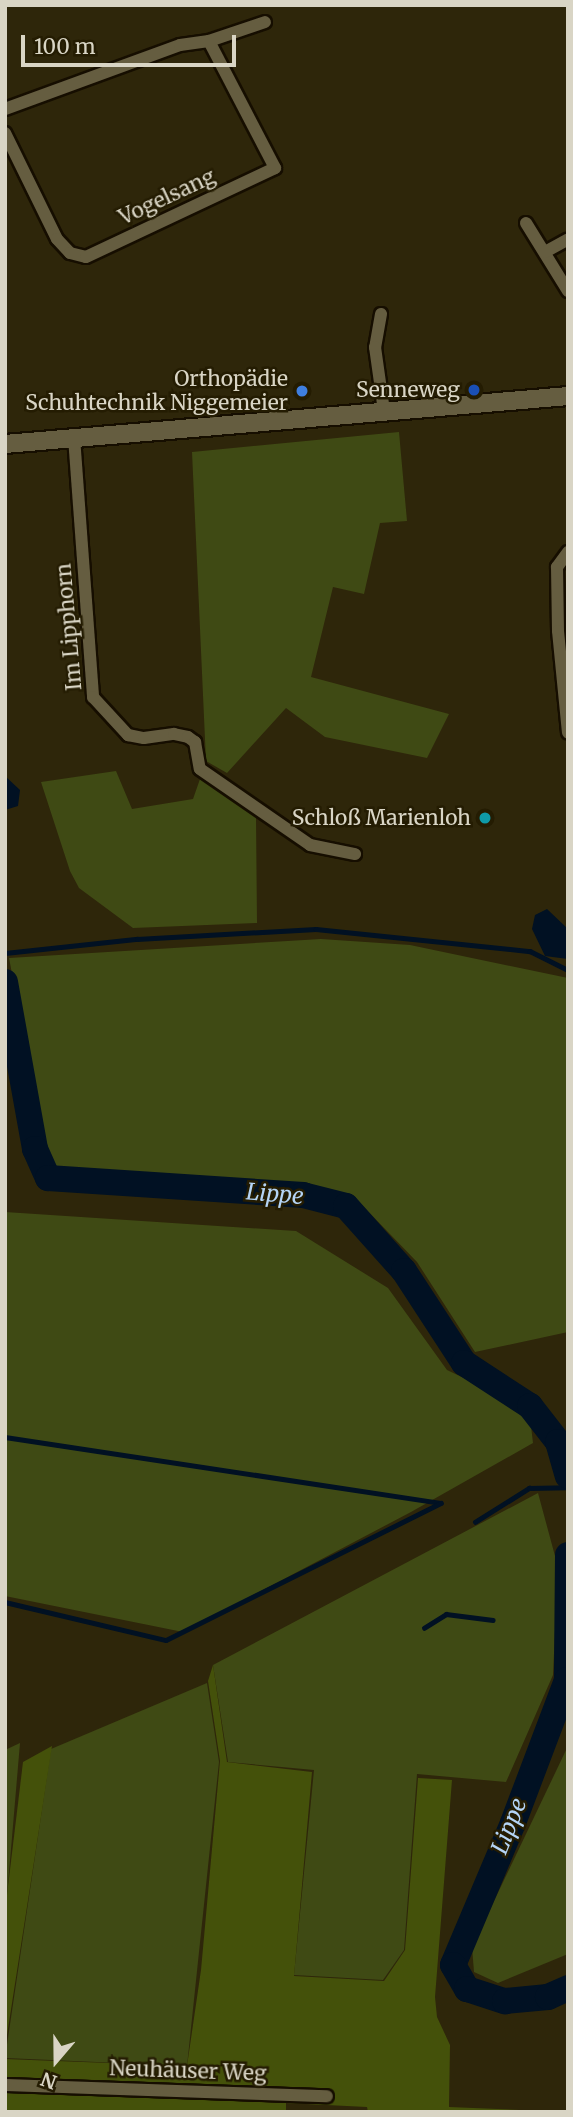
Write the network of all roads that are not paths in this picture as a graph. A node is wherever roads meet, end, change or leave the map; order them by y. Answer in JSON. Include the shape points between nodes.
{"nodes":[{"id":1,"x":265,"y":23,"type":"dead end"},
{"id":2,"x":209,"y":41,"type":"junction"},
{"id":3,"x":5,"y":109,"type":"edge"},
{"id":4,"x":5,"y":133,"type":"edge"},
{"id":5,"x":526,"y":222,"type":"dead end"},
{"id":6,"x":568,"y":239,"type":"edge"},
{"id":7,"x":545,"y":253,"type":"junction"},
{"id":8,"x":568,"y":291,"type":"edge"},
{"id":9,"x":381,"y":314,"type":"dead end"},
{"id":10,"x":568,"y":397,"type":"edge"},
{"id":11,"x":384,"y":411,"type":"junction"},
{"id":12,"x":74,"y":437,"type":"junction"},
{"id":13,"x":5,"y":443,"type":"edge"},
{"id":14,"x":568,"y":552,"type":"edge"},
{"id":15,"x":568,"y":733,"type":"edge"},
{"id":16,"x":355,"y":854,"type":"dead end"},
{"id":17,"x":5,"y":2085,"type":"edge"},
{"id":18,"x":327,"y":2096,"type":"dead end"}],
"edges":[{"from":1,"to":2,"type":"street"},
{"from":2,"to":3,"type":"street","via":[[180,45]]},
{"from":2,"to":4,"type":"street","name":"Vogelsang","via":[[275,168],[86,257],[70,253],[57,239]]},
{"from":5,"to":7,"type":"street"},
{"from":6,"to":7,"type":"street"},
{"from":7,"to":8,"type":"street"},
{"from":9,"to":11,"type":"street","via":[[375,348]]},
{"from":10,"to":11,"type":"street"},
{"from":11,"to":12,"type":"street"},
{"from":12,"to":13,"type":"street"},
{"from":12,"to":16,"type":"street","name":"Im Lipphorn","via":[[93,697],[128,735],[188,737],[195,742],[200,769],[310,845]]},
{"from":14,"to":15,"type":"street","via":[[557,568]]},
{"from":17,"to":18,"type":"street","name":"Neuhäuser Weg"}]}
